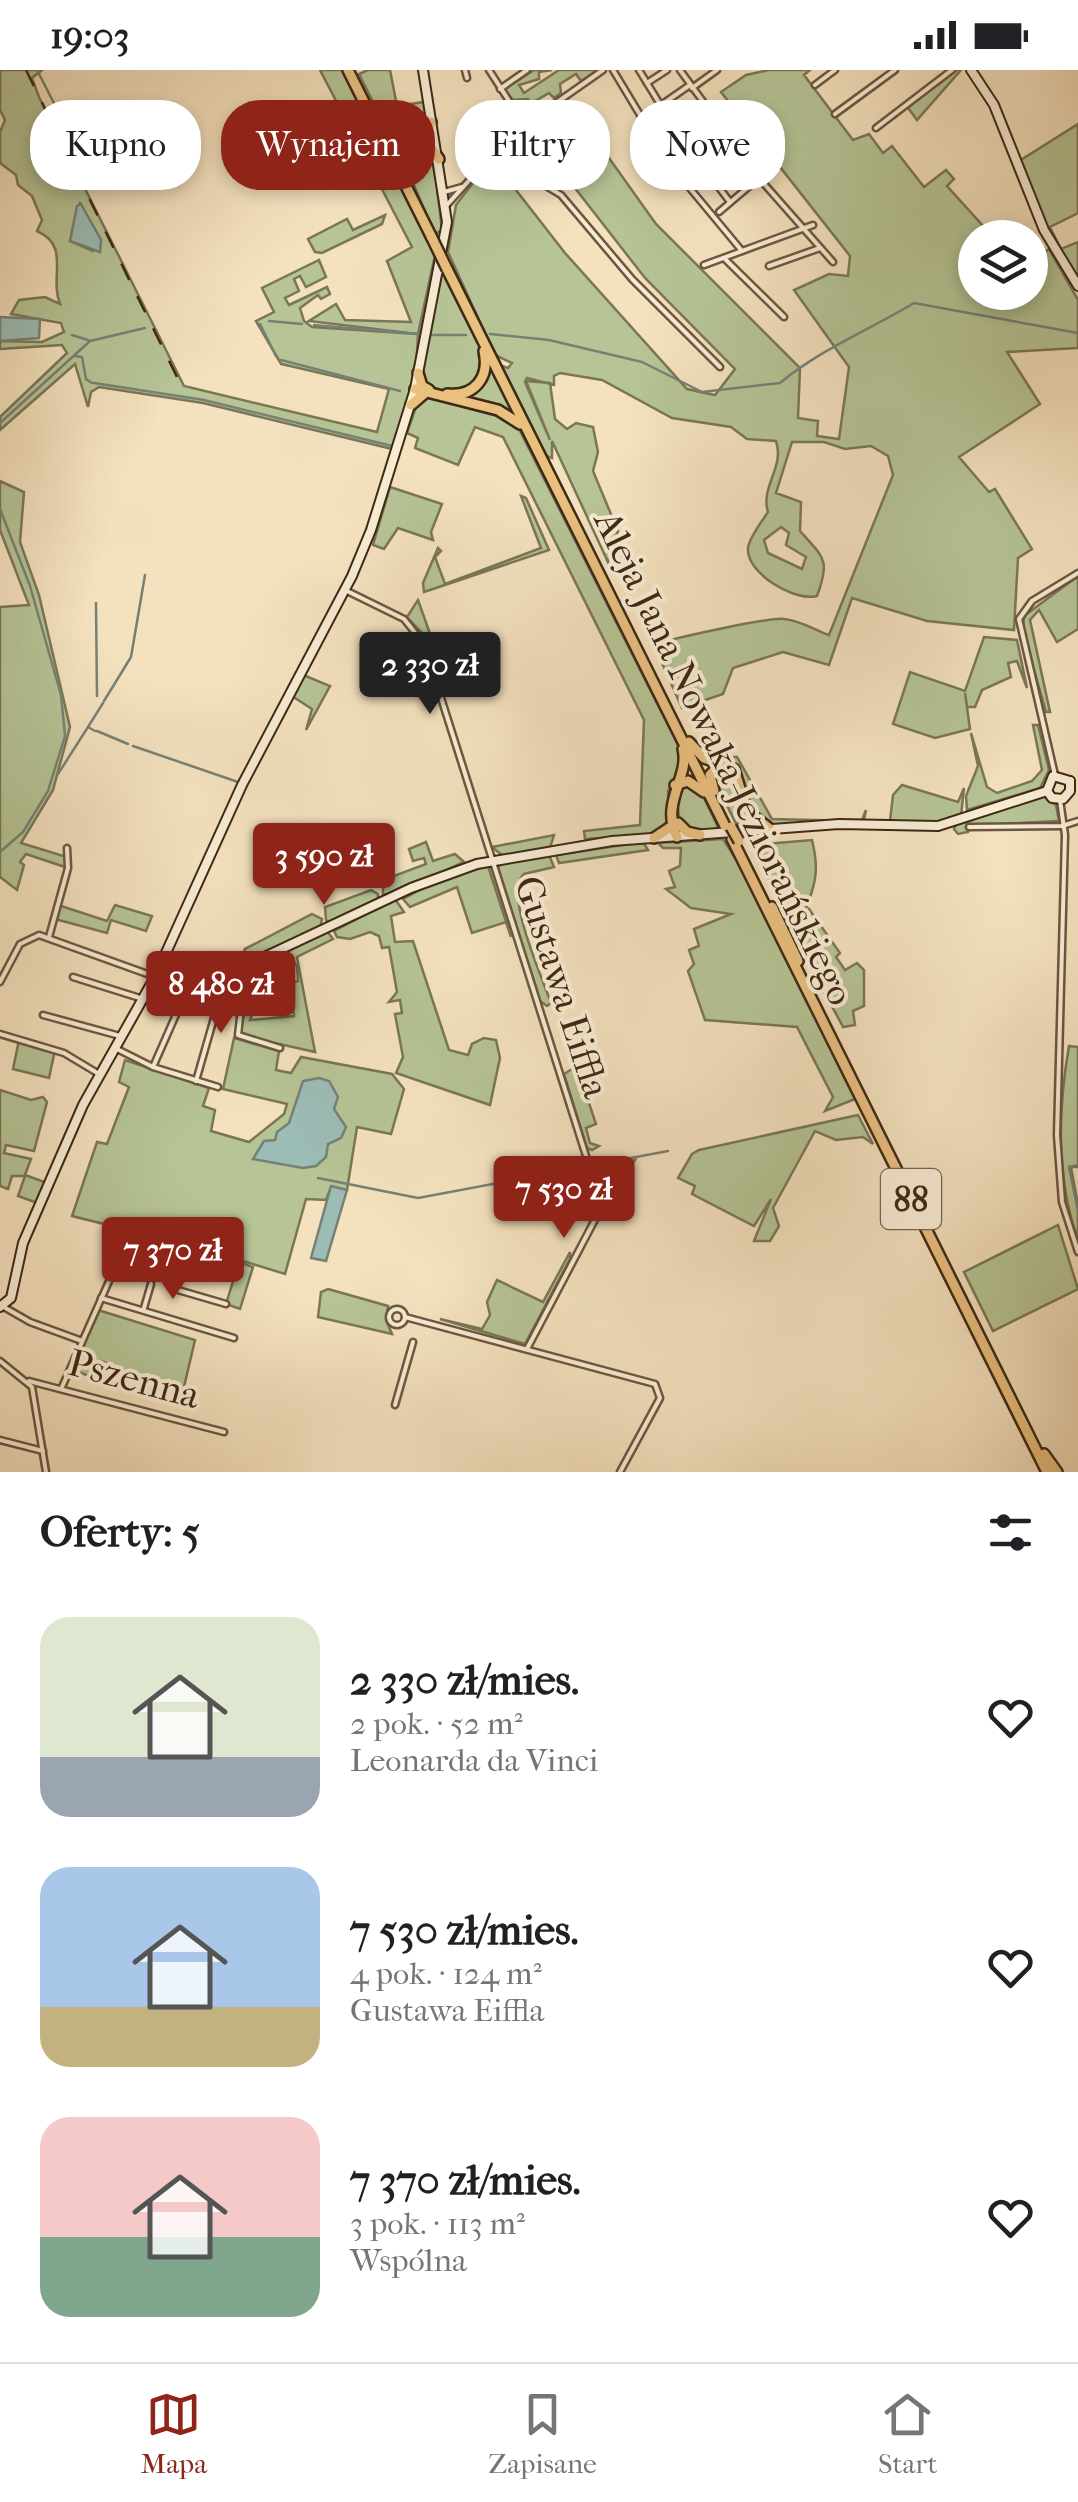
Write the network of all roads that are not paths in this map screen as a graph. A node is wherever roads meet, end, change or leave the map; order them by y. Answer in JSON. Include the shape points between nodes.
{"nodes":[{"id":1,"x":351,"y":70,"type":"edge"},
{"id":2,"x":423,"y":70,"type":"edge"},
{"id":3,"x":464,"y":70,"type":"edge"},
{"id":4,"x":489,"y":70,"type":"edge"},
{"id":5,"x":526,"y":70,"type":"edge"},
{"id":6,"x":603,"y":70,"type":"edge"},
{"id":7,"x":613,"y":70,"type":"edge"},
{"id":8,"x":640,"y":70,"type":"edge"},
{"id":9,"x":667,"y":70,"type":"edge"},
{"id":10,"x":680,"y":70,"type":"edge"},
{"id":11,"x":717,"y":70,"type":"edge"},
{"id":12,"x":835,"y":70,"type":"edge"},
{"id":13,"x":895,"y":70,"type":"edge"},
{"id":14,"x":952,"y":70,"type":"edge"},
{"id":15,"x":971,"y":70,"type":"edge"},
{"id":16,"x":467,"y":78,"type":"dead end"},
{"id":17,"x":648,"y":83,"type":"junction"},
{"id":18,"x":815,"y":85,"type":"dead end"},
{"id":19,"x":691,"y":86,"type":"junction"},
{"id":20,"x":500,"y":88,"type":"junction"},
{"id":21,"x":367,"y":100,"type":"edge"},
{"id":22,"x":428,"y":100,"type":"edge"},
{"id":23,"x":508,"y":100,"type":"edge"},
{"id":24,"x":559,"y":100,"type":"edge"},
{"id":25,"x":658,"y":100,"type":"edge"},
{"id":26,"x":669,"y":100,"type":"edge"},
{"id":27,"x":701,"y":100,"type":"edge"},
{"id":28,"x":836,"y":114,"type":"dead end"},
{"id":29,"x":876,"y":128,"type":"dead end"},
{"id":30,"x":435,"y":150,"type":"edge"},
{"id":31,"x":439,"y":159,"type":"joint"},
{"id":32,"x":442,"y":178,"type":"junction"},
{"id":33,"x":412,"y":190,"type":"edge"},
{"id":34,"x":459,"y":190,"type":"edge"},
{"id":35,"x":553,"y":190,"type":"edge"},
{"id":36,"x":721,"y":190,"type":"edge"},
{"id":37,"x":744,"y":190,"type":"edge"},
{"id":38,"x":769,"y":190,"type":"edge"},
{"id":39,"x":444,"y":192,"type":"junction"},
{"id":40,"x":455,"y":192,"type":"junction"},
{"id":41,"x":730,"y":202,"type":"junction"},
{"id":42,"x":446,"y":207,"type":"junction"},
{"id":43,"x":719,"y":212,"type":"dead end"},
{"id":44,"x":813,"y":225,"type":"dead end"},
{"id":45,"x":803,"y":231,"type":"junction"},
{"id":46,"x":432,"y":238,"type":"junction"},
{"id":47,"x":820,"y":248,"type":"junction"},
{"id":48,"x":742,"y":251,"type":"junction"},
{"id":49,"x":724,"y":258,"type":"junction"},
{"id":50,"x":833,"y":262,"type":"dead end"},
{"id":51,"x":704,"y":266,"type":"dead end"},
{"id":52,"x":769,"y":266,"type":"dead end"},
{"id":53,"x":1078,"y":286,"type":"edge"},
{"id":54,"x":784,"y":317,"type":"dead end"},
{"id":55,"x":478,"y":331,"type":"junction"},
{"id":56,"x":720,"y":366,"type":"dead end"},
{"id":57,"x":418,"y":373,"type":"junction"},
{"id":58,"x":415,"y":389,"type":"junction"},
{"id":59,"x":428,"y":392,"type":"junction"},
{"id":60,"x":411,"y":405,"type":"junction"},
{"id":61,"x":532,"y":439,"type":"junction"},
{"id":62,"x":1078,"y":573,"type":"edge"},
{"id":63,"x":345,"y":590,"type":"junction"},
{"id":64,"x":627,"y":630,"type":"junction"},
{"id":65,"x":678,"y":732,"type":"junction"},
{"id":66,"x":721,"y":764,"type":"junction"},
{"id":67,"x":1055,"y":775,"type":"junction"},
{"id":68,"x":1074,"y":778,"type":"edge"},
{"id":69,"x":675,"y":785,"type":"junction"},
{"id":70,"x":1046,"y":791,"type":"junction"},
{"id":71,"x":1060,"y":800,"type":"junction"},
{"id":72,"x":717,"y":811,"type":"junction"},
{"id":73,"x":675,"y":820,"type":"junction"},
{"id":74,"x":750,"y":820,"type":"junction"},
{"id":75,"x":1078,"y":821,"type":"edge"},
{"id":76,"x":1065,"y":825,"type":"junction"},
{"id":77,"x":969,"y":827,"type":"dead end"},
{"id":78,"x":770,"y":830,"type":"joint"},
{"id":79,"x":732,"y":833,"type":"junction"},
{"id":80,"x":700,"y":835,"type":"junction"},
{"id":81,"x":677,"y":837,"type":"junction"},
{"id":82,"x":654,"y":838,"type":"junction"},
{"id":83,"x":66,"y":848,"type":"dead end"},
{"id":84,"x":494,"y":860,"type":"junction"},
{"id":85,"x":49,"y":937,"type":"junction"},
{"id":86,"x":246,"y":966,"type":"junction"},
{"id":87,"x":226,"y":975,"type":"junction"},
{"id":88,"x":73,"y":977,"type":"dead end"},
{"id":89,"x":0,"y":982,"type":"edge"},
{"id":90,"x":155,"y":985,"type":"junction"},
{"id":91,"x":190,"y":985,"type":"junction"},
{"id":92,"x":143,"y":999,"type":"junction"},
{"id":93,"x":43,"y":1016,"type":"dead end"},
{"id":94,"x":0,"y":1034,"type":"edge"},
{"id":95,"x":121,"y":1036,"type":"junction"},
{"id":96,"x":114,"y":1048,"type":"junction"},
{"id":97,"x":280,"y":1048,"type":"dead end"},
{"id":98,"x":153,"y":1067,"type":"junction"},
{"id":99,"x":99,"y":1074,"type":"junction"},
{"id":100,"x":196,"y":1081,"type":"junction"},
{"id":101,"x":218,"y":1087,"type":"dead end"},
{"id":102,"x":181,"y":1246,"type":"junction"},
{"id":103,"x":1078,"y":1252,"type":"edge"},
{"id":104,"x":239,"y":1262,"type":"dead end"},
{"id":105,"x":126,"y":1263,"type":"junction"},
{"id":106,"x":172,"y":1276,"type":"junction"},
{"id":107,"x":151,"y":1284,"type":"dead end"},
{"id":108,"x":101,"y":1298,"type":"junction"},
{"id":109,"x":226,"y":1304,"type":"dead end"},
{"id":110,"x":1,"y":1306,"type":"edge"},
{"id":111,"x":143,"y":1310,"type":"junction"},
{"id":112,"x":405,"y":1317,"type":"dead end"},
{"id":113,"x":234,"y":1338,"type":"dead end"},
{"id":114,"x":82,"y":1341,"type":"junction"},
{"id":115,"x":412,"y":1342,"type":"dead end"},
{"id":116,"x":527,"y":1349,"type":"junction"},
{"id":117,"x":0,"y":1362,"type":"edge"},
{"id":118,"x":29,"y":1381,"type":"junction"},
{"id":119,"x":62,"y":1387,"type":"junction"},
{"id":120,"x":396,"y":1404,"type":"dead end"},
{"id":121,"x":1025,"y":1428,"type":"junction"},
{"id":122,"x":224,"y":1432,"type":"dead end"},
{"id":123,"x":0,"y":1440,"type":"edge"},
{"id":124,"x":43,"y":1451,"type":"junction"},
{"id":125,"x":46,"y":1472,"type":"edge"},
{"id":126,"x":620,"y":1472,"type":"edge"},
{"id":127,"x":1047,"y":1472,"type":"edge"},
{"id":128,"x":1057,"y":1472,"type":"edge"}],
"edges":[{"from":1,"to":21,"type":"main road"},
{"from":1,"to":46,"type":"main road","name":"Aleja Jana Nowaka-Jeziorańskiego","number":"88"},
{"from":2,"to":22,"type":"street"},
{"from":3,"to":16,"type":"street"},
{"from":4,"to":20,"type":"street"},
{"from":5,"to":20,"type":"street"},
{"from":6,"to":24,"type":"street"},
{"from":7,"to":48,"type":"street","via":[[669,163]]},
{"from":8,"to":17,"type":"street"},
{"from":9,"to":17,"type":"street"},
{"from":10,"to":19,"type":"street"},
{"from":11,"to":19,"type":"street"},
{"from":12,"to":18,"type":"street"},
{"from":13,"to":28,"type":"street"},
{"from":14,"to":29,"type":"street"},
{"from":15,"to":53,"type":"street","via":[[994,105],[1040,222]]},
{"from":17,"to":25,"type":"street"},
{"from":19,"to":26,"type":"street"},
{"from":19,"to":27,"type":"street"},
{"from":20,"to":23,"type":"street"},
{"from":30,"to":31,"type":"main road"},
{"from":31,"to":32,"type":"street"},
{"from":32,"to":39,"type":"street"},
{"from":32,"to":40,"type":"street"},
{"from":33,"to":46,"type":"main road"},
{"from":34,"to":40,"type":"street"},
{"from":35,"to":56,"type":"street"},
{"from":36,"to":41,"type":"street"},
{"from":37,"to":41,"type":"street"},
{"from":38,"to":45,"type":"street"},
{"from":39,"to":40,"type":"street"},
{"from":39,"to":42,"type":"street"},
{"from":40,"to":42,"type":"street"},
{"from":41,"to":43,"type":"street"},
{"from":42,"to":57,"type":"street"},
{"from":44,"to":45,"type":"street"},
{"from":45,"to":47,"type":"street"},
{"from":45,"to":48,"type":"street"},
{"from":46,"to":55,"type":"main road","name":"Aleja Jana Nowaka-Jeziorańskiego","number":"88","bridge":true},
{"from":47,"to":50,"type":"street"},
{"from":47,"to":52,"type":"street"},
{"from":48,"to":49,"type":"street"},
{"from":49,"to":51,"type":"street"},
{"from":49,"to":54,"type":"street"},
{"from":55,"to":59,"type":"main road","via":[[486,362],[478,385],[458,395]]},
{"from":55,"to":61,"type":"main road","name":"Aleja Jana Nowaka-Jeziorańskiego","number":"88"},
{"from":57,"to":58,"type":"street"},
{"from":57,"to":59,"type":"main road"},
{"from":58,"to":59,"type":"main road"},
{"from":58,"to":60,"type":"street"},
{"from":59,"to":60,"type":"main road"},
{"from":59,"to":61,"type":"main road","via":[[508,414]]},
{"from":60,"to":63,"type":"street"},
{"from":61,"to":64,"type":"main road","name":"Aleja Jana Nowaka-Jeziorańskiego","number":"88"},
{"from":62,"to":67,"type":"street","via":[[1028,605],[1020,619]]},
{"from":63,"to":84,"type":"street","name":"Gustawa Eiffla","via":[[404,619],[422,639]]},
{"from":63,"to":90,"type":"street","via":[[242,785]]},
{"from":64,"to":65,"type":"main road","name":"Aleja Jana Nowaka-Jeziorańskiego","number":"88"},
{"from":64,"to":66,"type":"main road","via":[[693,748]]},
{"from":65,"to":69,"type":"main road","via":[[685,762]]},
{"from":65,"to":72,"type":"main road","name":"Aleja Jana Nowaka-Jeziorańskiego","number":"88"},
{"from":66,"to":74,"type":"main road","via":[[736,772]]},
{"from":66,"to":79,"type":"main road","via":[[710,778]]},
{"from":67,"to":68,"type":"street"},
{"from":67,"to":70,"type":"street"},
{"from":68,"to":71,"type":"street"},
{"from":69,"to":72,"type":"main road","via":[[694,783]]},
{"from":69,"to":73,"type":"main road"},
{"from":70,"to":71,"type":"street"},
{"from":70,"to":78,"type":"street","via":[[931,827]]},
{"from":71,"to":76,"type":"street"},
{"from":72,"to":79,"type":"main road","name":"Aleja Jana Nowaka-Jeziorańskiego","number":"88"},
{"from":73,"to":80,"type":"main road"},
{"from":73,"to":81,"type":"main road"},
{"from":73,"to":82,"type":"main road"},
{"from":74,"to":78,"type":"main road"},
{"from":74,"to":79,"type":"main road"},
{"from":75,"to":76,"type":"street"},
{"from":76,"to":77,"type":"street"},
{"from":76,"to":103,"type":"street","via":[[1057,1135],[1061,1195]]},
{"from":79,"to":80,"type":"street"},
{"from":79,"to":121,"type":"main road","name":"Aleja Jana Nowaka-Jeziorańskiego","number":"88"},
{"from":80,"to":81,"type":"street"},
{"from":81,"to":82,"type":"street"},
{"from":82,"to":84,"type":"street"},
{"from":83,"to":85,"type":"street","via":[[68,868]]},
{"from":84,"to":86,"type":"street","via":[[445,873]]},
{"from":84,"to":116,"type":"street","name":"Gustawa Eiffla","via":[[599,1212]]},
{"from":85,"to":89,"type":"street","via":[[20,944]]},
{"from":85,"to":90,"type":"street"},
{"from":86,"to":87,"type":"street"},
{"from":86,"to":97,"type":"street","via":[[238,1035]]},
{"from":87,"to":91,"type":"street"},
{"from":87,"to":100,"type":"street"},
{"from":88,"to":92,"type":"street"},
{"from":90,"to":91,"type":"street"},
{"from":90,"to":92,"type":"street"},
{"from":91,"to":98,"type":"street"},
{"from":92,"to":95,"type":"street"},
{"from":93,"to":95,"type":"street"},
{"from":94,"to":99,"type":"street","via":[[64,1053]]},
{"from":95,"to":96,"type":"street"},
{"from":96,"to":98,"type":"street"},
{"from":96,"to":99,"type":"street"},
{"from":98,"to":100,"type":"street"},
{"from":99,"to":110,"type":"street","via":[[23,1243],[12,1296]]},
{"from":100,"to":101,"type":"street"},
{"from":102,"to":104,"type":"street"},
{"from":102,"to":105,"type":"street","via":[[153,1238]]},
{"from":102,"to":106,"type":"street"},
{"from":105,"to":106,"type":"street"},
{"from":105,"to":108,"type":"street"},
{"from":106,"to":109,"type":"street","via":[[170,1288]]},
{"from":107,"to":111,"type":"street"},
{"from":108,"to":111,"type":"street"},
{"from":108,"to":114,"type":"street"},
{"from":110,"to":114,"type":"street"},
{"from":111,"to":113,"type":"street"},
{"from":112,"to":116,"type":"street"},
{"from":114,"to":119,"type":"street"},
{"from":115,"to":120,"type":"street"},
{"from":116,"to":126,"type":"street","via":[[657,1387],[660,1398]]},
{"from":117,"to":118,"type":"street"},
{"from":118,"to":119,"type":"street","name":"Pszenna"},
{"from":118,"to":124,"type":"street"},
{"from":119,"to":122,"type":"street","name":"Pszenna"},
{"from":121,"to":127,"type":"main road","name":"Aleja Jana Nowaka-Jeziorańskiego","number":"88"},
{"from":121,"to":128,"type":"main road"},
{"from":123,"to":124,"type":"street"},
{"from":124,"to":125,"type":"street"}]}
